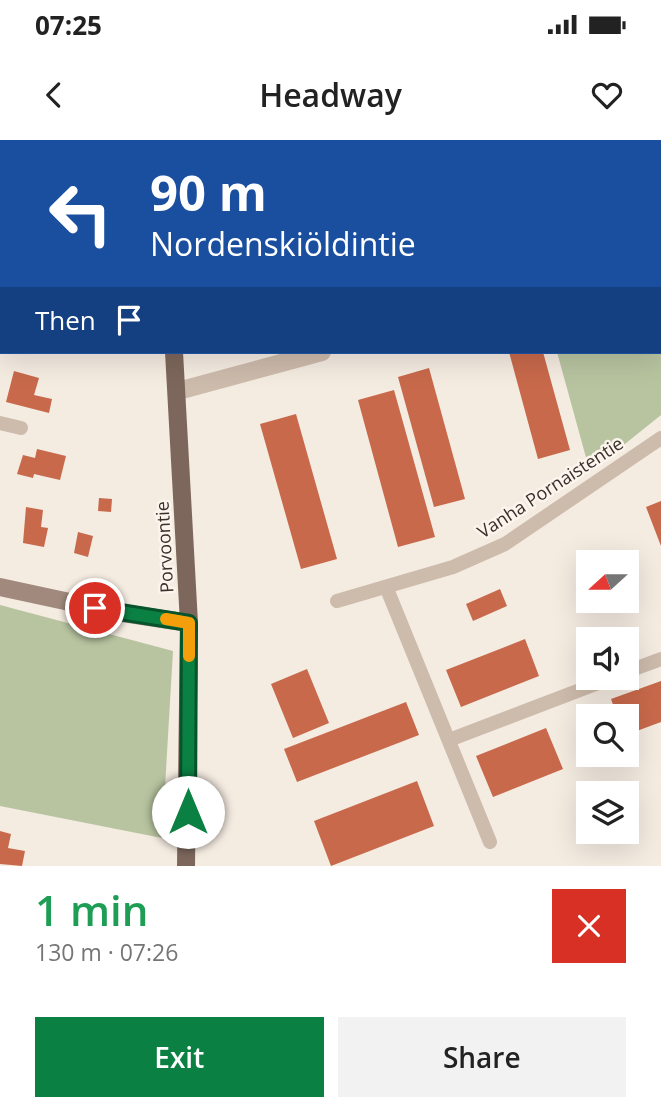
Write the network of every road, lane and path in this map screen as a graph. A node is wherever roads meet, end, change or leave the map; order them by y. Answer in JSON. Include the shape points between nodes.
{"nodes":[{"id":1,"x":174,"y":354,"type":"edge"},
{"id":2,"x":315,"y":354,"type":"edge"},
{"id":3,"x":178,"y":391,"type":"junction"},
{"id":4,"x":0,"y":424,"type":"edge"},
{"id":5,"x":21,"y":428,"type":"dead end"},
{"id":6,"x":661,"y":438,"type":"edge"},
{"id":7,"x":0,"y":587,"type":"edge"},
{"id":8,"x":387,"y":589,"type":"junction"},
{"id":9,"x":337,"y":601,"type":"dead end"},
{"id":10,"x":189,"y":623,"type":"junction"},
{"id":11,"x":661,"y":659,"type":"edge"},
{"id":12,"x":639,"y":667,"type":"edge"},
{"id":13,"x":580,"y":690,"type":"edge"},
{"id":14,"x":449,"y":740,"type":"junction"},
{"id":15,"x":490,"y":842,"type":"dead end"},
{"id":16,"x":186,"y":866,"type":"edge"}],
"edges":[{"from":1,"to":3,"type":"main road","name":"Porvoontie"},
{"from":2,"to":3,"type":"street"},
{"from":3,"to":10,"type":"main road","name":"Porvoontie"},
{"from":4,"to":5,"type":"street"},
{"from":6,"to":8,"type":"street","name":"Vanha Pornaistentie","via":[[505,544]]},
{"from":7,"to":10,"type":"main road"},
{"from":8,"to":9,"type":"street","name":"Vanha Pornaistentie"},
{"from":8,"to":14,"type":"street"},
{"from":10,"to":16,"type":"main road","name":"Porvoontie"},
{"from":11,"to":12,"type":"street"},
{"from":13,"to":14,"type":"street"},
{"from":14,"to":15,"type":"street"}]}
